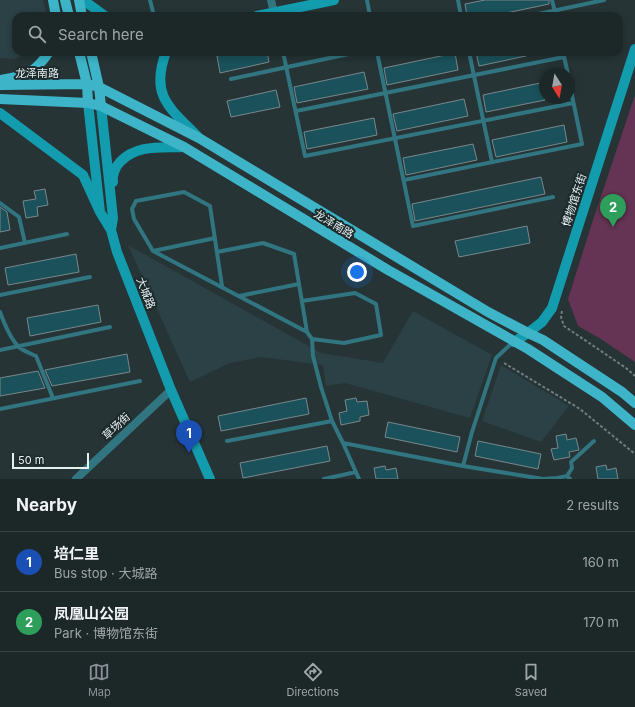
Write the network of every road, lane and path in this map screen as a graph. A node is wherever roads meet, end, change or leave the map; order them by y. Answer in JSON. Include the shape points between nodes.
{"nodes":[{"id":1,"x":53,"y":0,"type":"edge"},
{"id":2,"x":65,"y":0,"type":"edge"},
{"id":3,"x":79,"y":0,"type":"edge"},
{"id":4,"x":83,"y":0,"type":"edge"},
{"id":5,"x":150,"y":0,"type":"edge"},
{"id":6,"x":271,"y":0,"type":"edge"},
{"id":7,"x":334,"y":0,"type":"edge"},
{"id":8,"x":367,"y":0,"type":"edge"},
{"id":9,"x":458,"y":0,"type":"edge"},
{"id":10,"x":552,"y":0,"type":"edge"},
{"id":11,"x":604,"y":0,"type":"edge"},
{"id":12,"x":554,"y":11,"type":"junction"},
{"id":13,"x":55,"y":12,"type":"edge"},
{"id":14,"x":68,"y":12,"type":"edge"},
{"id":15,"x":81,"y":12,"type":"edge"},
{"id":16,"x":100,"y":12,"type":"edge"},
{"id":17,"x":153,"y":12,"type":"edge"},
{"id":18,"x":274,"y":12,"type":"edge"},
{"id":19,"x":283,"y":12,"type":"edge"},
{"id":20,"x":369,"y":12,"type":"edge"},
{"id":21,"x":461,"y":12,"type":"edge"},
{"id":22,"x":549,"y":12,"type":"edge"},
{"id":23,"x":635,"y":49,"type":"edge"},
{"id":24,"x":46,"y":56,"type":"edge"},
{"id":25,"x":80,"y":56,"type":"edge"},
{"id":26,"x":92,"y":56,"type":"edge"},
{"id":27,"x":165,"y":56,"type":"edge"},
{"id":28,"x":284,"y":56,"type":"edge"},
{"id":29,"x":339,"y":56,"type":"edge"},
{"id":30,"x":378,"y":56,"type":"edge"},
{"id":31,"x":470,"y":56,"type":"edge"},
{"id":32,"x":555,"y":56,"type":"edge"},
{"id":33,"x":564,"y":56,"type":"edge"},
{"id":34,"x":286,"y":67,"type":"junction"},
{"id":35,"x":567,"y":68,"type":"edge"},
{"id":36,"x":474,"y":75,"type":"junction"},
{"id":37,"x":231,"y":79,"type":"dead end"},
{"id":38,"x":0,"y":80,"type":"edge"},
{"id":39,"x":87,"y":84,"type":"junction"},
{"id":40,"x":0,"y":85,"type":"edge"},
{"id":41,"x":99,"y":87,"type":"junction"},
{"id":42,"x":386,"y":93,"type":"junction"},
{"id":43,"x":0,"y":99,"type":"edge"},
{"id":44,"x":88,"y":103,"type":"junction"},
{"id":45,"x":569,"y":104,"type":"edge"},
{"id":46,"x":574,"y":104,"type":"edge"},
{"id":47,"x":101,"y":106,"type":"junction"},
{"id":48,"x":0,"y":112,"type":"edge"},
{"id":49,"x":296,"y":112,"type":"junction"},
{"id":50,"x":483,"y":121,"type":"junction"},
{"id":51,"x":199,"y":138,"type":"junction"},
{"id":52,"x":395,"y":138,"type":"junction"},
{"id":53,"x":184,"y":147,"type":"junction"},
{"id":54,"x":492,"y":162,"type":"junction"},
{"id":55,"x":404,"y":180,"type":"junction"},
{"id":56,"x":553,"y":197,"type":"dead end"},
{"id":57,"x":0,"y":203,"type":"edge"},
{"id":58,"x":100,"y":212,"type":"junction"},
{"id":59,"x":113,"y":218,"type":"junction"},
{"id":60,"x":111,"y":230,"type":"junction"},
{"id":61,"x":67,"y":234,"type":"dead end"},
{"id":62,"x":215,"y":238,"type":"junction"},
{"id":63,"x":25,"y":243,"type":"junction"},
{"id":64,"x":0,"y":248,"type":"edge"},
{"id":65,"x":154,"y":251,"type":"junction"},
{"id":66,"x":218,"y":252,"type":"junction"},
{"id":67,"x":90,"y":277,"type":"dead end"},
{"id":68,"x":299,"y":284,"type":"junction"},
{"id":69,"x":222,"y":286,"type":"junction"},
{"id":70,"x":0,"y":295,"type":"edge"},
{"id":71,"x":239,"y":296,"type":"junction"},
{"id":72,"x":302,"y":301,"type":"junction"},
{"id":73,"x":562,"y":310,"type":"dead end"},
{"id":74,"x":0,"y":312,"type":"edge"},
{"id":75,"x":110,"y":327,"type":"dead end"},
{"id":76,"x":307,"y":332,"type":"junction"},
{"id":77,"x":528,"y":333,"type":"junction"},
{"id":78,"x":312,"y":340,"type":"junction"},
{"id":79,"x":514,"y":342,"type":"junction"},
{"id":80,"x":18,"y":347,"type":"junction"},
{"id":81,"x":0,"y":350,"type":"edge"},
{"id":82,"x":504,"y":363,"type":"dead end"},
{"id":83,"x":635,"y":376,"type":"edge"},
{"id":84,"x":140,"y":381,"type":"dead end"},
{"id":85,"x":171,"y":390,"type":"junction"},
{"id":86,"x":53,"y":398,"type":"junction"},
{"id":87,"x":635,"y":403,"type":"edge"},
{"id":88,"x":0,"y":409,"type":"edge"},
{"id":89,"x":332,"y":421,"type":"junction"},
{"id":90,"x":635,"y":425,"type":"edge"},
{"id":91,"x":227,"y":441,"type":"dead end"},
{"id":92,"x":594,"y":441,"type":"dead end"},
{"id":93,"x":343,"y":443,"type":"junction"},
{"id":94,"x":635,"y":454,"type":"edge"},
{"id":95,"x":463,"y":466,"type":"junction"},
{"id":96,"x":356,"y":472,"type":"junction"},
{"id":97,"x":569,"y":478,"type":"edge"},
{"id":98,"x":76,"y":479,"type":"edge"},
{"id":99,"x":210,"y":479,"type":"edge"},
{"id":100,"x":324,"y":479,"type":"edge"},
{"id":101,"x":359,"y":479,"type":"edge"}],
"edges":[{"from":1,"to":13,"type":"main road"},
{"from":2,"to":14,"type":"main road"},
{"from":3,"to":15,"type":"main road"},
{"from":4,"to":16,"type":"street"},
{"from":5,"to":17,"type":"lane"},
{"from":6,"to":18,"type":"street"},
{"from":7,"to":19,"type":"street"},
{"from":8,"to":20,"type":"lane"},
{"from":9,"to":21,"type":"lane"},
{"from":10,"to":12,"type":"lane"},
{"from":11,"to":12,"type":"lane"},
{"from":12,"to":22,"type":"lane"},
{"from":23,"to":77,"type":"street","name":"博物馆东街","via":[[552,308],[542,322]]},
{"from":24,"to":38,"type":"main road","via":[[31,72]]},
{"from":25,"to":39,"type":"main road"},
{"from":26,"to":41,"type":"main road"},
{"from":27,"to":51,"type":"street","via":[[160,77],[164,99]]},
{"from":28,"to":34,"type":"lane"},
{"from":29,"to":34,"type":"lane"},
{"from":30,"to":42,"type":"lane"},
{"from":31,"to":36,"type":"lane"},
{"from":32,"to":36,"type":"lane"},
{"from":33,"to":35,"type":"lane"},
{"from":34,"to":37,"type":"lane"},
{"from":34,"to":49,"type":"lane"},
{"from":36,"to":42,"type":"lane"},
{"from":36,"to":50,"type":"lane"},
{"from":39,"to":40,"type":"main road","name":"龙泽南路"},
{"from":39,"to":41,"type":"main road","name":"龙泽南路"},
{"from":39,"to":44,"type":"main road"},
{"from":41,"to":47,"type":"main road"},
{"from":41,"to":51,"type":"main road","name":"龙泽南路"},
{"from":42,"to":49,"type":"lane"},
{"from":42,"to":52,"type":"lane"},
{"from":43,"to":44,"type":"main road","name":"龙泽南路"},
{"from":44,"to":47,"type":"main road","name":"龙泽南路"},
{"from":44,"to":58,"type":"street"},
{"from":45,"to":50,"type":"lane"},
{"from":46,"to":54,"type":"lane","via":[[582,144]]},
{"from":47,"to":53,"type":"main road","name":"龙泽南路"},
{"from":47,"to":59,"type":"street","name":"大城路"},
{"from":48,"to":58,"type":"street","via":[[83,175]]},
{"from":49,"to":52,"type":"lane","via":[[305,156]]},
{"from":50,"to":52,"type":"lane"},
{"from":50,"to":54,"type":"lane"},
{"from":51,"to":77,"type":"main road","name":"龙泽南路","via":[[488,312]]},
{"from":52,"to":55,"type":"lane"},
{"from":53,"to":59,"type":"street","via":[[138,150],[126,156],[117,165],[112,177],[115,207]]},
{"from":53,"to":79,"type":"main road","name":"龙泽南路","via":[[388,270]]},
{"from":54,"to":55,"type":"lane"},
{"from":55,"to":56,"type":"lane","via":[[413,226]]},
{"from":57,"to":63,"type":"lane","via":[[19,217]]},
{"from":58,"to":60,"type":"street"},
{"from":59,"to":60,"type":"street","name":"大城路"},
{"from":60,"to":85,"type":"street","name":"大城路","via":[[117,252]]},
{"from":61,"to":63,"type":"lane"},
{"from":62,"to":65,"type":"lane"},
{"from":62,"to":65,"type":"lane","via":[[210,206],[184,192],[136,201],[132,209],[134,219]]},
{"from":62,"to":66,"type":"lane"},
{"from":63,"to":64,"type":"lane"},
{"from":65,"to":69,"type":"lane"},
{"from":66,"to":68,"type":"lane","via":[[263,243],[294,254]]},
{"from":66,"to":69,"type":"lane"},
{"from":67,"to":70,"type":"lane"},
{"from":68,"to":71,"type":"lane"},
{"from":68,"to":72,"type":"lane"},
{"from":69,"to":71,"type":"lane"},
{"from":71,"to":76,"type":"lane"},
{"from":72,"to":76,"type":"lane"},
{"from":72,"to":78,"type":"lane","via":[[355,293],[376,304],[381,336],[344,343]]},
{"from":73,"to":83,"type":"path","via":[[564,326]]},
{"from":74,"to":80,"type":"lane"},
{"from":75,"to":80,"type":"lane"},
{"from":76,"to":78,"type":"lane"},
{"from":77,"to":79,"type":"street","name":"博物馆东街"},
{"from":77,"to":87,"type":"main road","name":"龙泽南路","via":[[543,340]]},
{"from":78,"to":89,"type":"lane","via":[[313,356]]},
{"from":79,"to":90,"type":"main road","name":"龙泽南路","via":[[602,397]]},
{"from":79,"to":95,"type":"lane","via":[[496,358]]},
{"from":80,"to":81,"type":"lane"},
{"from":80,"to":86,"type":"lane","via":[[36,356]]},
{"from":82,"to":94,"type":"path","via":[[580,410]]},
{"from":84,"to":86,"type":"lane"},
{"from":85,"to":98,"type":"street","name":"草场街"},
{"from":85,"to":99,"type":"street","name":"大城路"},
{"from":86,"to":88,"type":"lane"},
{"from":89,"to":91,"type":"lane"},
{"from":89,"to":93,"type":"lane"},
{"from":92,"to":97,"type":"lane","via":[[572,462]]},
{"from":93,"to":95,"type":"lane"},
{"from":93,"to":96,"type":"lane"},
{"from":95,"to":97,"type":"lane","via":[[543,479]]},
{"from":96,"to":100,"type":"lane"},
{"from":96,"to":101,"type":"lane"}]}
